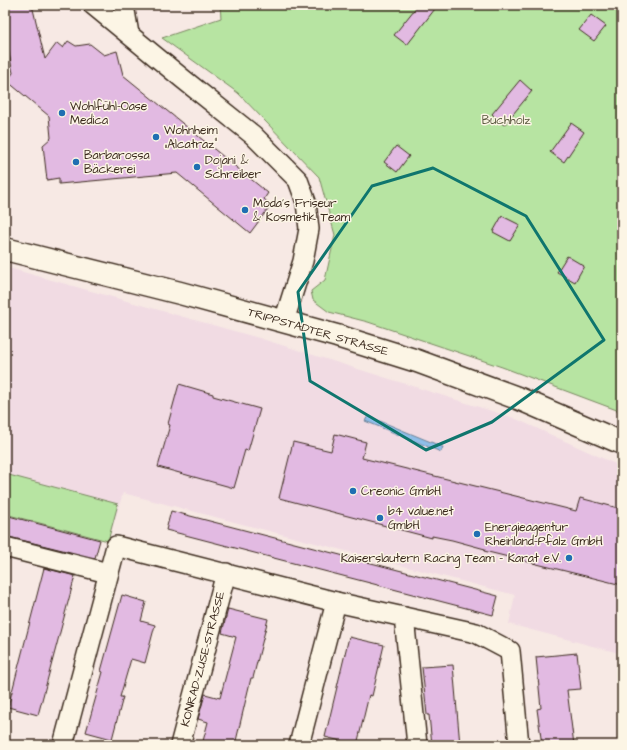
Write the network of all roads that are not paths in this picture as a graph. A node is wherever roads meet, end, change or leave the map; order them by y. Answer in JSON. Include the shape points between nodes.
{"nodes":[{"id":1,"x":93,"y":5,"type":"edge"},
{"id":2,"x":124,"y":5,"type":"edge"},
{"id":3,"x":129,"y":34,"type":"junction"},
{"id":4,"x":5,"y":249,"type":"edge"},
{"id":5,"x":284,"y":322,"type":"junction"},
{"id":6,"x":622,"y":442,"type":"edge"},
{"id":7,"x":5,"y":547,"type":"edge"},
{"id":8,"x":108,"y":573,"type":"junction"},
{"id":9,"x":226,"y":573,"type":"junction"},
{"id":10,"x":336,"y":602,"type":"junction"},
{"id":11,"x":404,"y":617,"type":"junction"},
{"id":12,"x":63,"y":745,"type":"edge"},
{"id":13,"x":180,"y":745,"type":"edge"},
{"id":14,"x":299,"y":745,"type":"edge"},
{"id":15,"x":417,"y":745,"type":"edge"},
{"id":16,"x":519,"y":745,"type":"edge"}],
"edges":[{"from":1,"to":3,"type":"street"},
{"from":2,"to":3,"type":"street"},
{"from":3,"to":5,"type":"street","via":[[253,135],[298,180],[306,202],[309,229],[303,261]]},
{"from":4,"to":5,"type":"main road","name":"TRIPPSTADTER STRASSE"},
{"from":5,"to":6,"type":"main road","name":"TRIPPSTADTER STRASSE","via":[[417,361],[520,399]]},
{"from":7,"to":8,"type":"street"},
{"from":8,"to":9,"type":"street","via":[[116,546]]},
{"from":8,"to":12,"type":"street"},
{"from":9,"to":10,"type":"street"},
{"from":9,"to":13,"type":"street","name":"KONRAD-ZUSE-STRASSE"},
{"from":10,"to":11,"type":"street"},
{"from":10,"to":14,"type":"street"},
{"from":11,"to":15,"type":"street"},
{"from":11,"to":16,"type":"street","via":[[476,633],[510,651]]}]}
